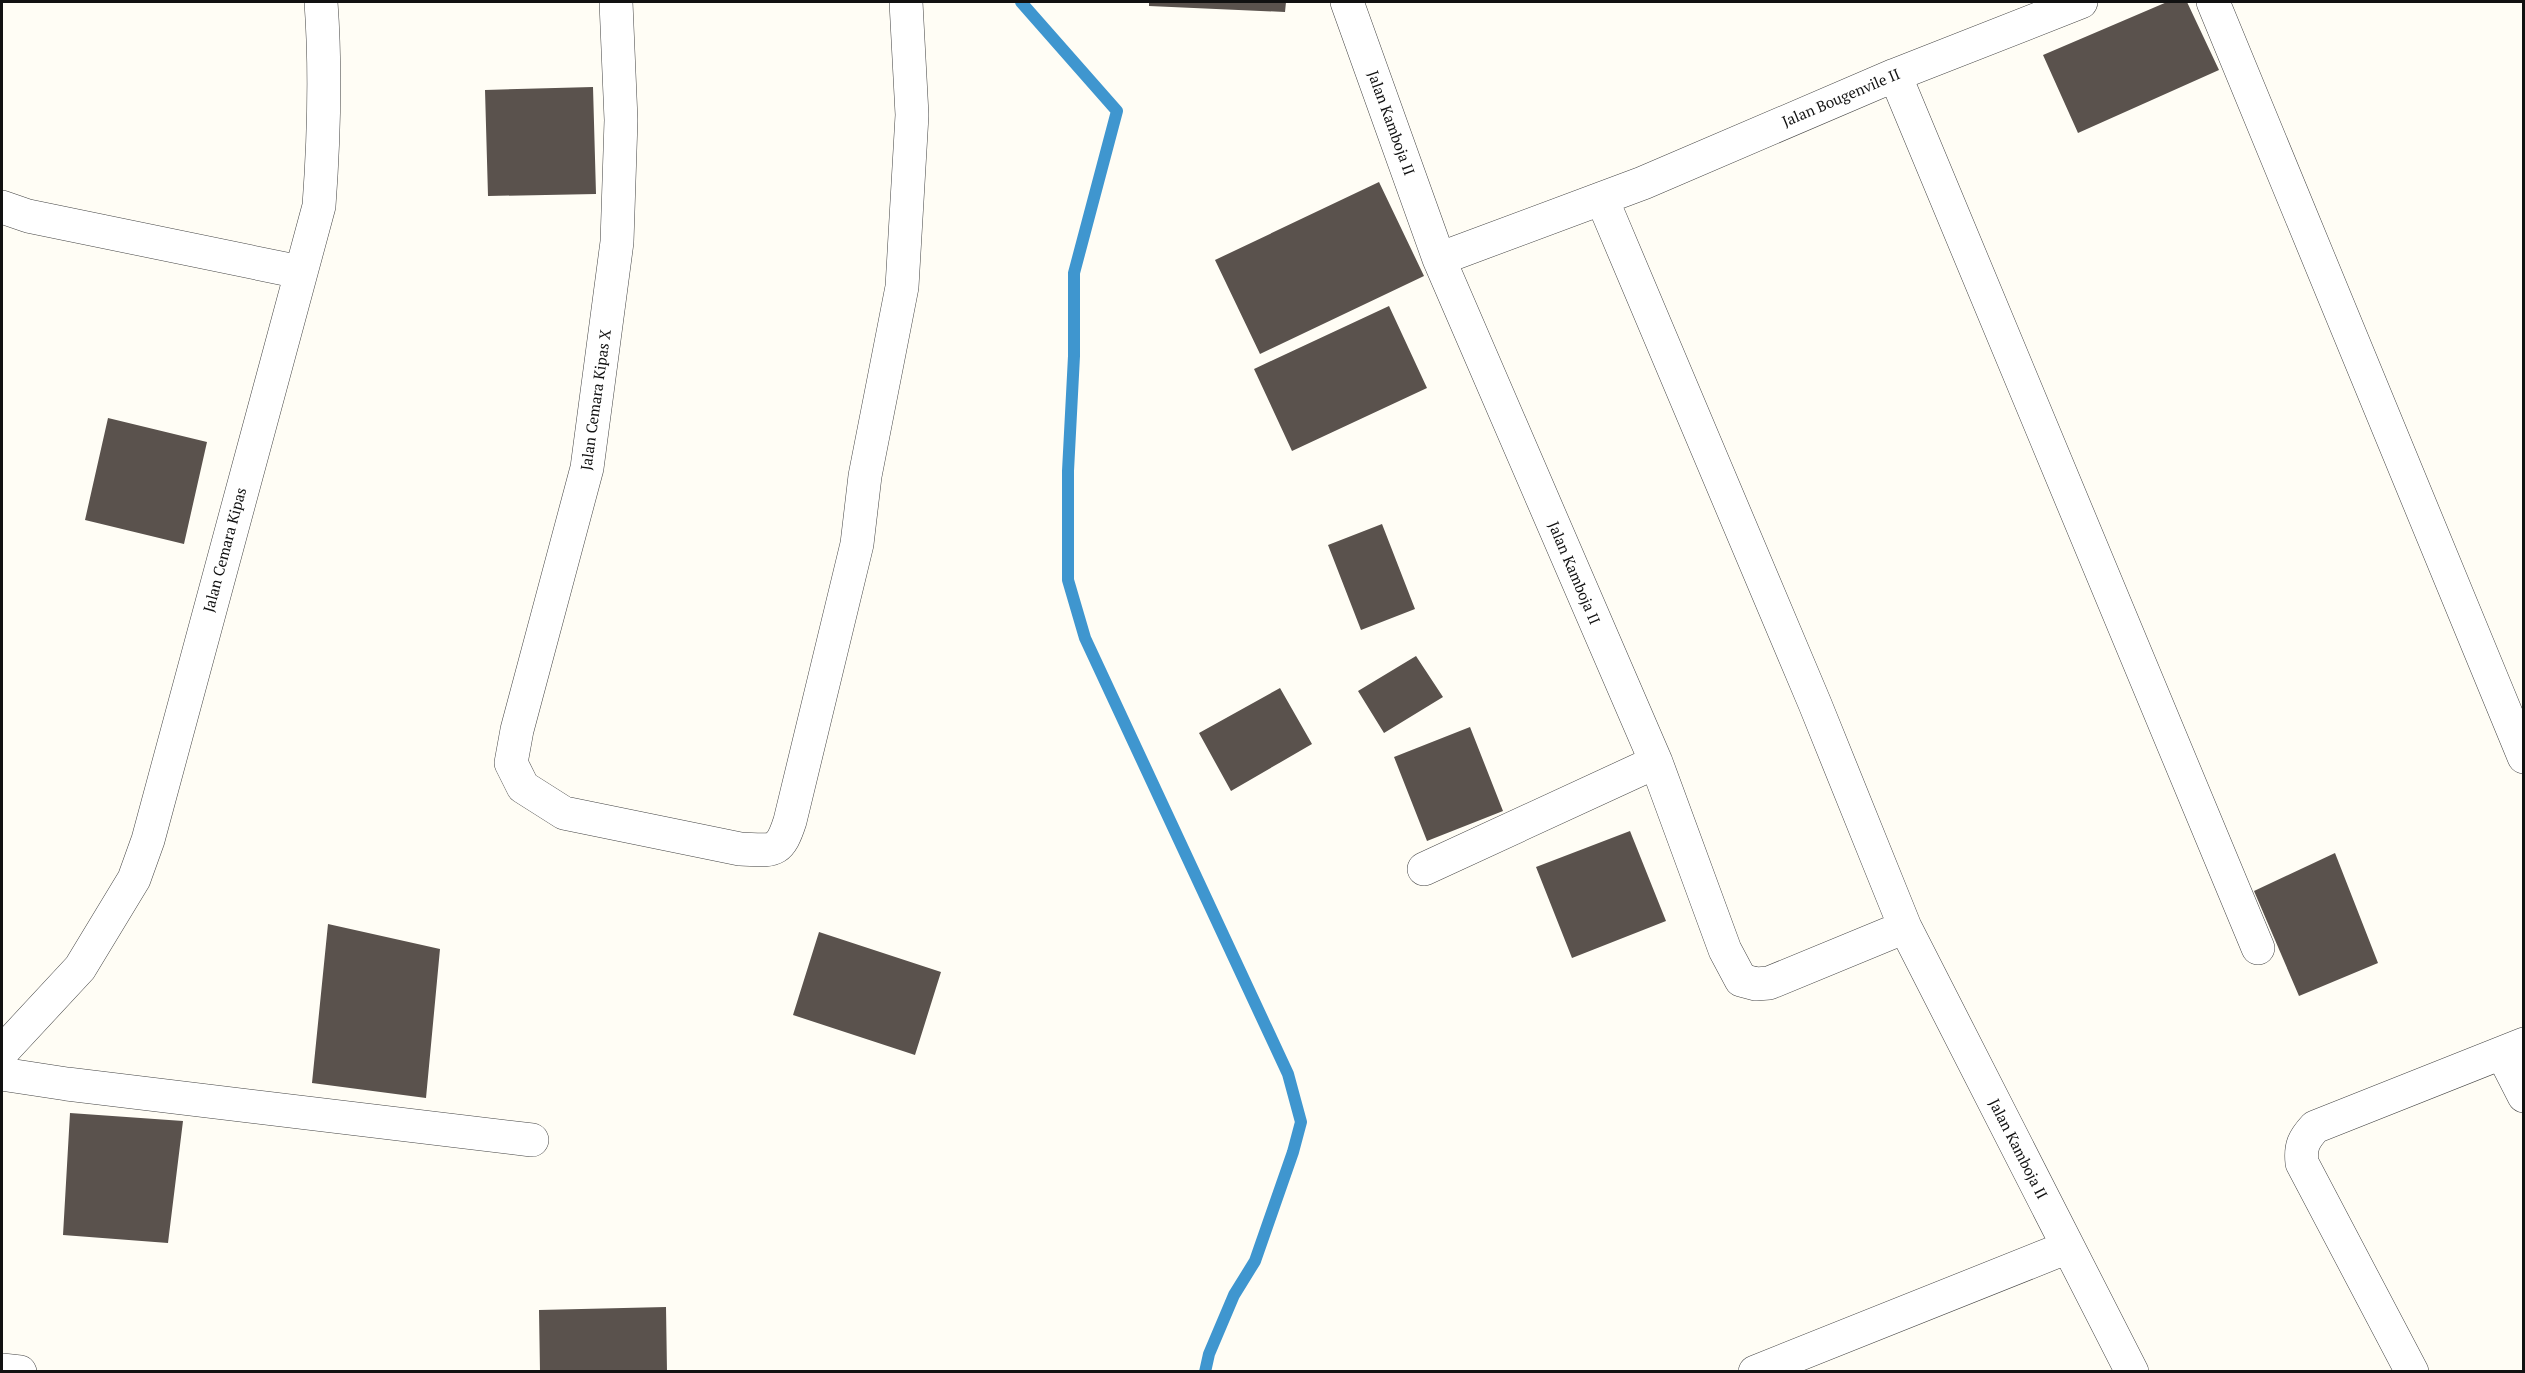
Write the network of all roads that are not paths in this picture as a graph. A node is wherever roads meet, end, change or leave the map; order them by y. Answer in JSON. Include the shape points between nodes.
{"nodes":[{"id":1,"x":321,"y":2,"type":"edge"},
{"id":2,"x":616,"y":2,"type":"edge"},
{"id":3,"x":906,"y":2,"type":"edge"},
{"id":4,"x":1347,"y":2,"type":"edge"},
{"id":5,"x":2081,"y":2,"type":"edge"},
{"id":6,"x":2213,"y":2,"type":"edge"},
{"id":7,"x":1895,"y":75,"type":"junction"},
{"id":8,"x":1602,"y":199,"type":"junction"},
{"id":9,"x":2,"y":207,"type":"edge"},
{"id":10,"x":1440,"y":259,"type":"junction"},
{"id":11,"x":300,"y":272,"type":"junction"},
{"id":12,"x":2523,"y":757,"type":"edge"},
{"id":13,"x":1656,"y":762,"type":"junction"},
{"id":14,"x":1424,"y":869,"type":"dead end"},
{"id":15,"x":1905,"y":927,"type":"junction"},
{"id":16,"x":2258,"y":948,"type":"dead end"},
{"id":17,"x":2513,"y":1049,"type":"edge"},
{"id":18,"x":2,"y":1052,"type":"edge"},
{"id":19,"x":2,"y":1074,"type":"edge"},
{"id":20,"x":2523,"y":1096,"type":"edge"},
{"id":21,"x":532,"y":1140,"type":"dead end"},
{"id":22,"x":2068,"y":1247,"type":"junction"},
{"id":23,"x":2,"y":1370,"type":"edge"},
{"id":24,"x":20,"y":1371,"type":"edge"},
{"id":25,"x":1755,"y":1371,"type":"edge"},
{"id":26,"x":2132,"y":1371,"type":"edge"},
{"id":27,"x":2412,"y":1371,"type":"edge"}],
"edges":[{"from":1,"to":11,"type":"street","name":"Jalan Cemara Kipas","via":[[324,128],[319,206]]},
{"from":2,"to":3,"type":"street","name":"Jalan Cemara Kipas X","via":[[621,120],[617,242],[587,468],[511,763],[523,787],[564,813],[740,849],[770,850],[783,841],[857,544],[865,476],[902,287],[912,115]]},
{"from":4,"to":10,"type":"street","name":"Jalan Kamboja II"},
{"from":5,"to":7,"type":"street","name":"Jalan Bougenvile II"},
{"from":6,"to":12,"type":"street"},
{"from":7,"to":8,"type":"street","name":"Jalan Bougenvile II"},
{"from":7,"to":16,"type":"street"},
{"from":8,"to":10,"type":"street","name":"Jalan Bougenvile II"},
{"from":8,"to":15,"type":"street","name":"Jalan Kamboja II"},
{"from":9,"to":11,"type":"street","via":[[28,216]]},
{"from":10,"to":13,"type":"street","name":"Jalan Kamboja II"},
{"from":11,"to":18,"type":"street","name":"Jalan Cemara Kipas","via":[[134,879],[80,968]]},
{"from":13,"to":14,"type":"street"},
{"from":13,"to":15,"type":"street","name":"Jalan Kamboja II","via":[[1725,950],[1741,980],[1769,983]]},
{"from":15,"to":22,"type":"street","name":"Jalan Kamboja II"},
{"from":17,"to":20,"type":"street"},
{"from":17,"to":27,"type":"street","via":[[2315,1127],[2304,1138],[2302,1163]]},
{"from":19,"to":21,"type":"street"},
{"from":22,"to":25,"type":"street"},
{"from":22,"to":26,"type":"street","name":"Jalan Kamboja II"},
{"from":23,"to":24,"type":"street"}]}
